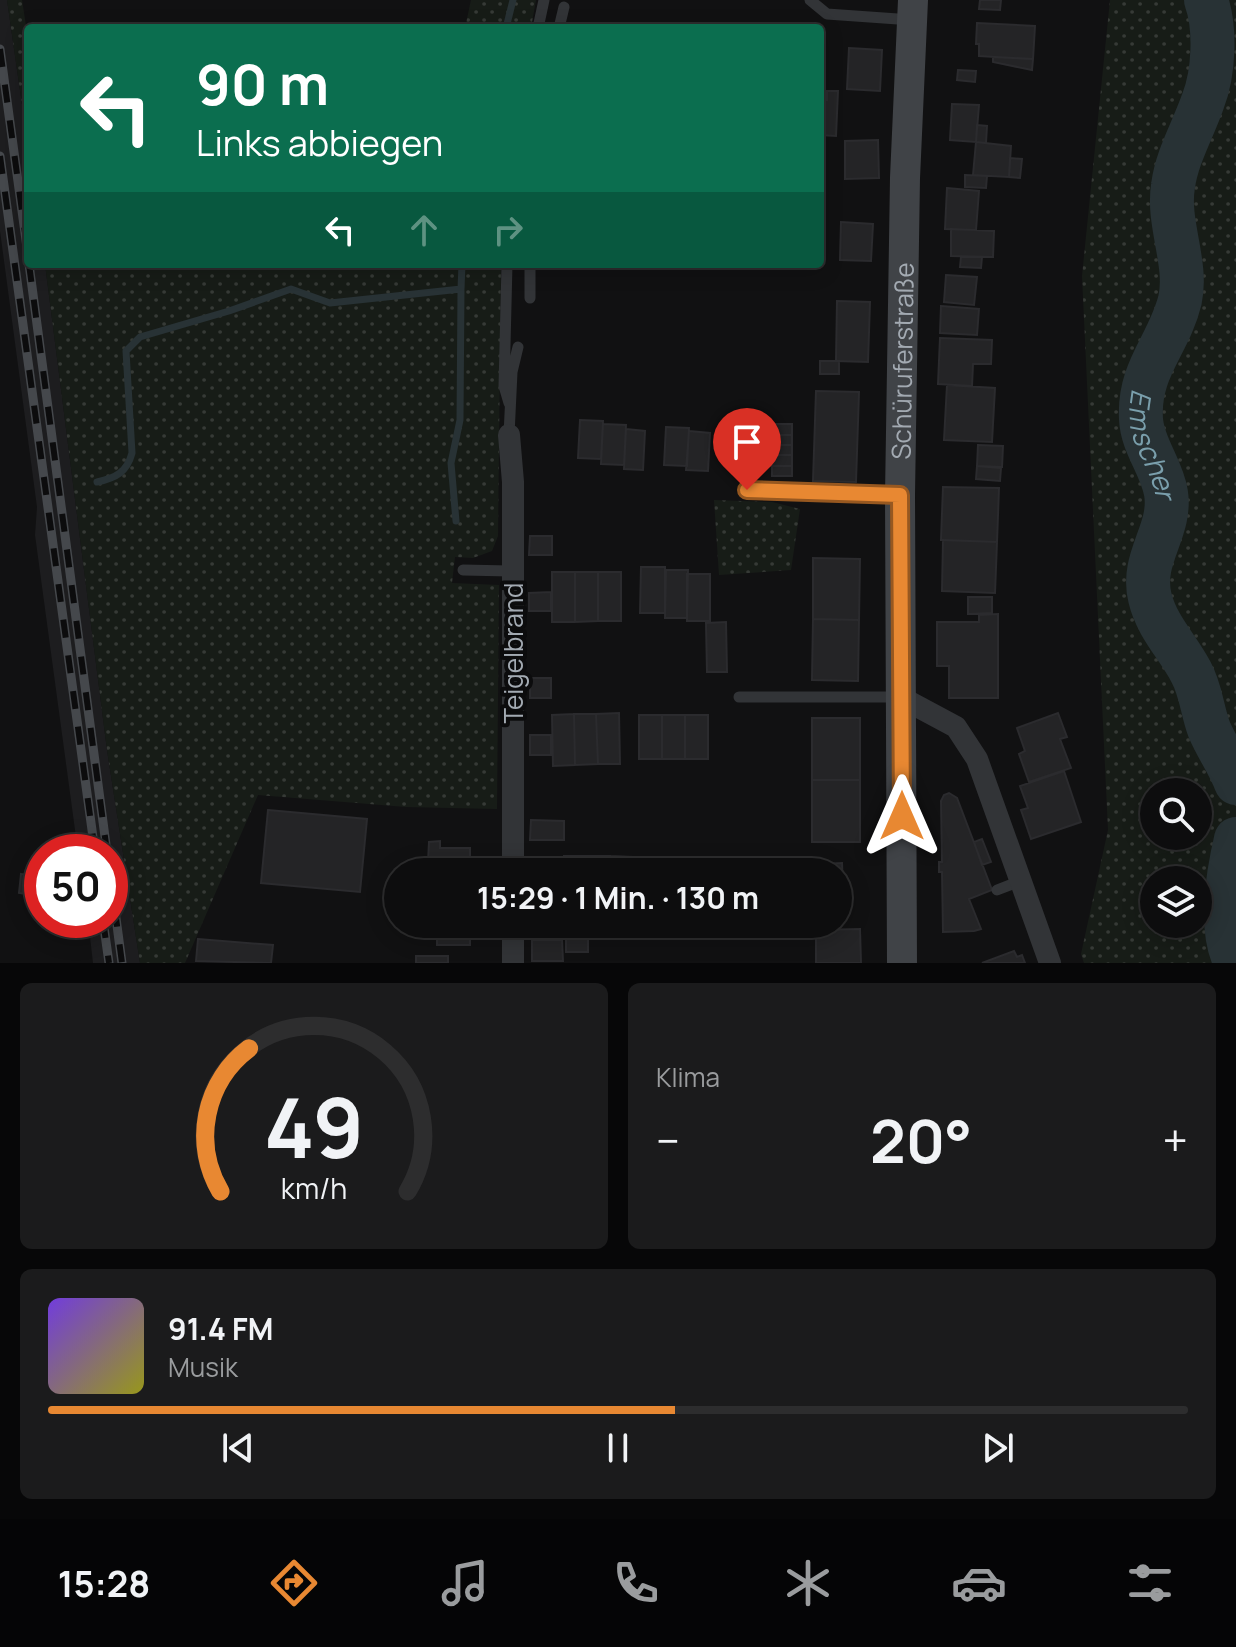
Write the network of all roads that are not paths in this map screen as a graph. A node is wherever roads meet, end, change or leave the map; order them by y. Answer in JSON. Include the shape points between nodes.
{"nodes":[{"id":1,"x":544,"y":0,"type":"edge"},
{"id":2,"x":810,"y":0,"type":"edge"},
{"id":3,"x":564,"y":7,"type":"dead end"},
{"id":4,"x":913,"y":10,"type":"edge"},
{"id":5,"x":539,"y":24,"type":"edge"},
{"id":6,"x":560,"y":24,"type":"edge"},
{"id":7,"x":507,"y":268,"type":"edge"},
{"id":8,"x":530,"y":268,"type":"edge"},
{"id":9,"x":530,"y":298,"type":"dead end"},
{"id":10,"x":518,"y":347,"type":"dead end"},
{"id":11,"x":509,"y":403,"type":"junction"},
{"id":12,"x":509,"y":435,"type":"joint"},
{"id":13,"x":747,"y":490,"type":"dead end"},
{"id":14,"x":900,"y":495,"type":"junction"},
{"id":15,"x":463,"y":570,"type":"dead end"},
{"id":16,"x":513,"y":571,"type":"junction"},
{"id":17,"x":739,"y":697,"type":"dead end"},
{"id":18,"x":900,"y":697,"type":"junction"},
{"id":19,"x":513,"y":858,"type":"edge"},
{"id":20,"x":1020,"y":881,"type":"junction"},
{"id":21,"x":997,"y":890,"type":"dead end"},
{"id":22,"x":513,"y":938,"type":"edge"},
{"id":23,"x":513,"y":963,"type":"edge"},
{"id":24,"x":902,"y":963,"type":"edge"},
{"id":25,"x":1050,"y":963,"type":"edge"}],
"edges":[{"from":1,"to":5,"type":"lane"},
{"from":2,"to":4,"type":"lane","via":[[827,14]]},
{"from":3,"to":6,"type":"lane"},
{"from":4,"to":14,"type":"main road","name":"Schüruferstraße"},
{"from":7,"to":11,"type":"lane","via":[[504,386]]},
{"from":8,"to":9,"type":"lane"},
{"from":10,"to":11,"type":"lane"},
{"from":11,"to":12,"type":"lane"},
{"from":12,"to":16,"type":"street","name":"Teigelbrand"},
{"from":13,"to":14,"type":"lane"},
{"from":14,"to":18,"type":"main road","name":"Schüruferstraße"},
{"from":15,"to":16,"type":"lane"},
{"from":16,"to":19,"type":"street","name":"Teigelbrand"},
{"from":17,"to":18,"type":"lane"},
{"from":18,"to":20,"type":"street","via":[[956,727],[977,759]]},
{"from":18,"to":24,"type":"main road","name":"Schüruferstraße"},
{"from":20,"to":21,"type":"lane"},
{"from":20,"to":25,"type":"street"},
{"from":22,"to":23,"type":"street"}]}
